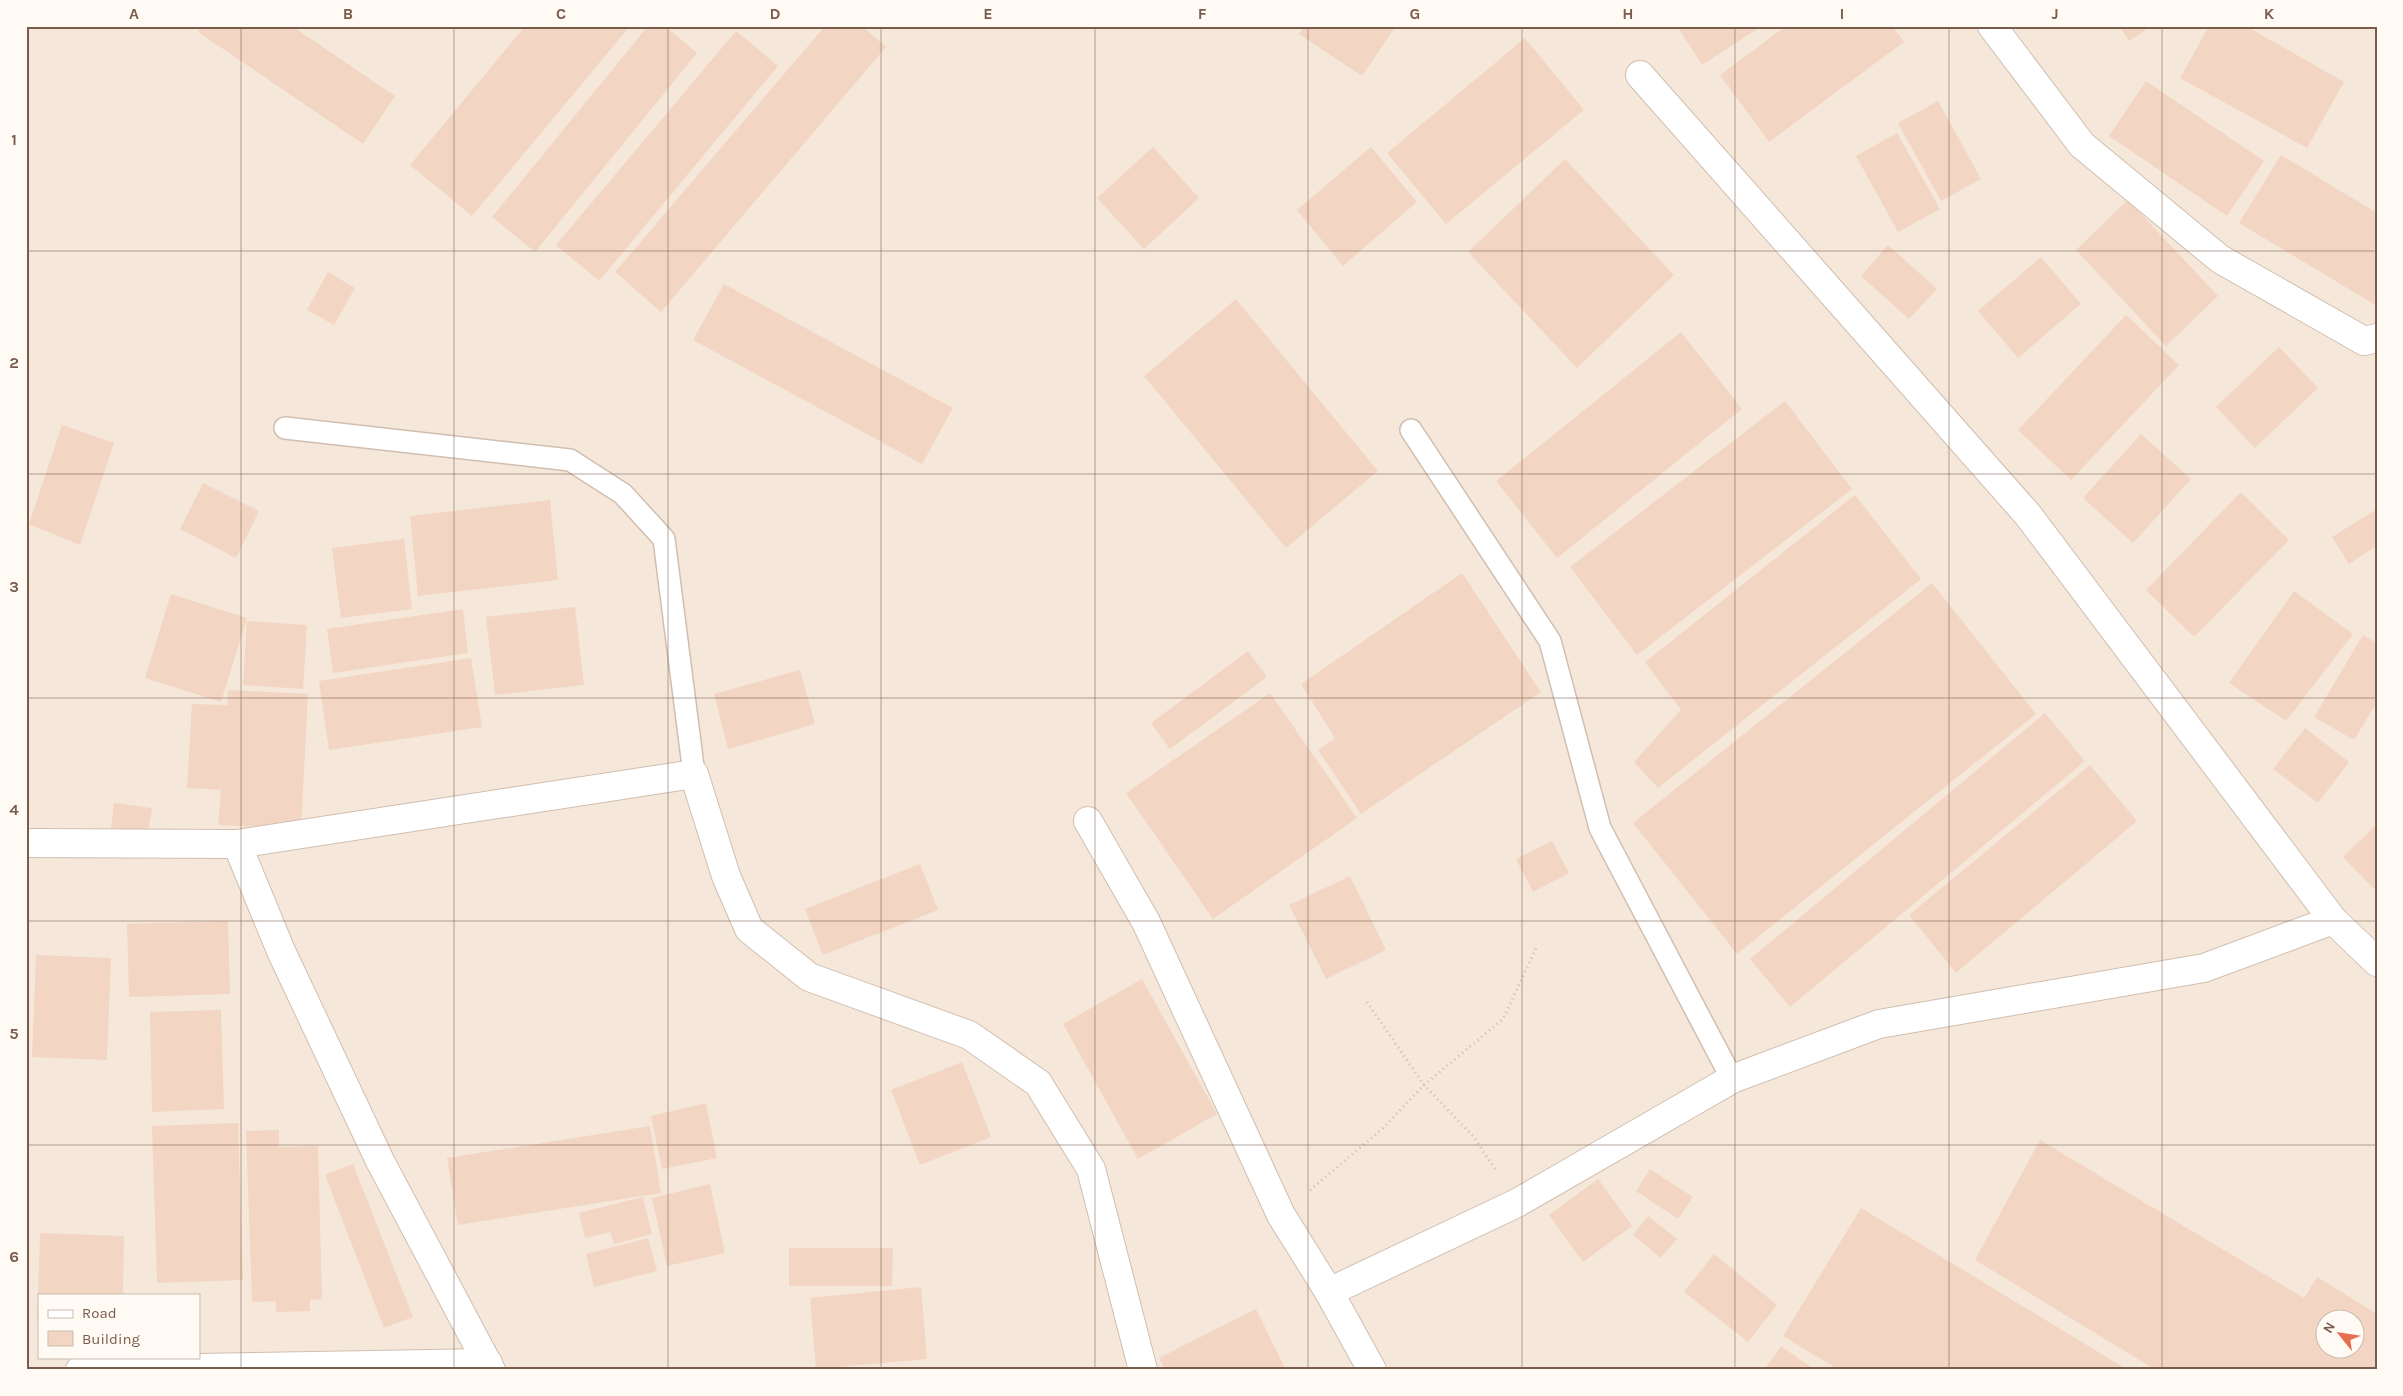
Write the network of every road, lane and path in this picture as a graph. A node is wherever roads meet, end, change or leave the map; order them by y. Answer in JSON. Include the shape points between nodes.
{"nodes":[{"id":1,"x":1992,"y":26,"type":"edge"},
{"id":2,"x":1640,"y":75,"type":"dead end"},
{"id":3,"x":2377,"y":338,"type":"edge"},
{"id":4,"x":285,"y":428,"type":"dead end"},
{"id":5,"x":1411,"y":430,"type":"dead end"},
{"id":6,"x":694,"y":774,"type":"junction"},
{"id":7,"x":1088,"y":821,"type":"dead end"},
{"id":8,"x":26,"y":843,"type":"edge"},
{"id":9,"x":237,"y":844,"type":"junction"},
{"id":10,"x":2333,"y":920,"type":"junction"},
{"id":11,"x":1537,"y":946,"type":"dead end"},
{"id":12,"x":2377,"y":962,"type":"edge"},
{"id":13,"x":1367,"y":1002,"type":"dead end"},
{"id":14,"x":1732,"y":1079,"type":"junction"},
{"id":15,"x":1424,"y":1085,"type":"junction"},
{"id":16,"x":1517,"y":1203,"type":"junction"},
{"id":17,"x":1281,"y":1215,"type":"junction"},
{"id":18,"x":1329,"y":1292,"type":"junction"},
{"id":19,"x":489,"y":1366,"type":"edge"},
{"id":20,"x":80,"y":1370,"type":"edge"},
{"id":21,"x":1143,"y":1370,"type":"edge"},
{"id":22,"x":1372,"y":1370,"type":"edge"}],
"edges":[{"from":1,"to":3,"type":"street","via":[[2082,145],[2213,252],[2364,341]]},
{"from":2,"to":10,"type":"street","via":[[2028,515]]},
{"from":4,"to":6,"type":"lane","via":[[570,460],[623,494],[664,539]]},
{"from":5,"to":14,"type":"lane","via":[[1550,641],[1600,828]]},
{"from":6,"to":9,"type":"street"},
{"from":6,"to":21,"type":"street","via":[[726,876],[749,929],[809,976],[969,1035],[1038,1083],[1090,1169]]},
{"from":7,"to":17,"type":"street","via":[[1146,922]]},
{"from":8,"to":9,"type":"street"},
{"from":9,"to":19,"type":"street","via":[[281,951],[380,1161]]},
{"from":10,"to":12,"type":"street"},
{"from":10,"to":14,"type":"street","via":[[2204,968],[1879,1024]]},
{"from":11,"to":15,"type":"path","via":[[1503,1019]]},
{"from":13,"to":15,"type":"path"},
{"from":14,"to":16,"type":"street"},
{"from":15,"to":16,"type":"path","via":[[1473,1136]]},
{"from":15,"to":17,"type":"path","via":[[1382,1129]]},
{"from":16,"to":18,"type":"street"},
{"from":17,"to":18,"type":"street"},
{"from":18,"to":22,"type":"street"},
{"from":19,"to":20,"type":"street"}]}
